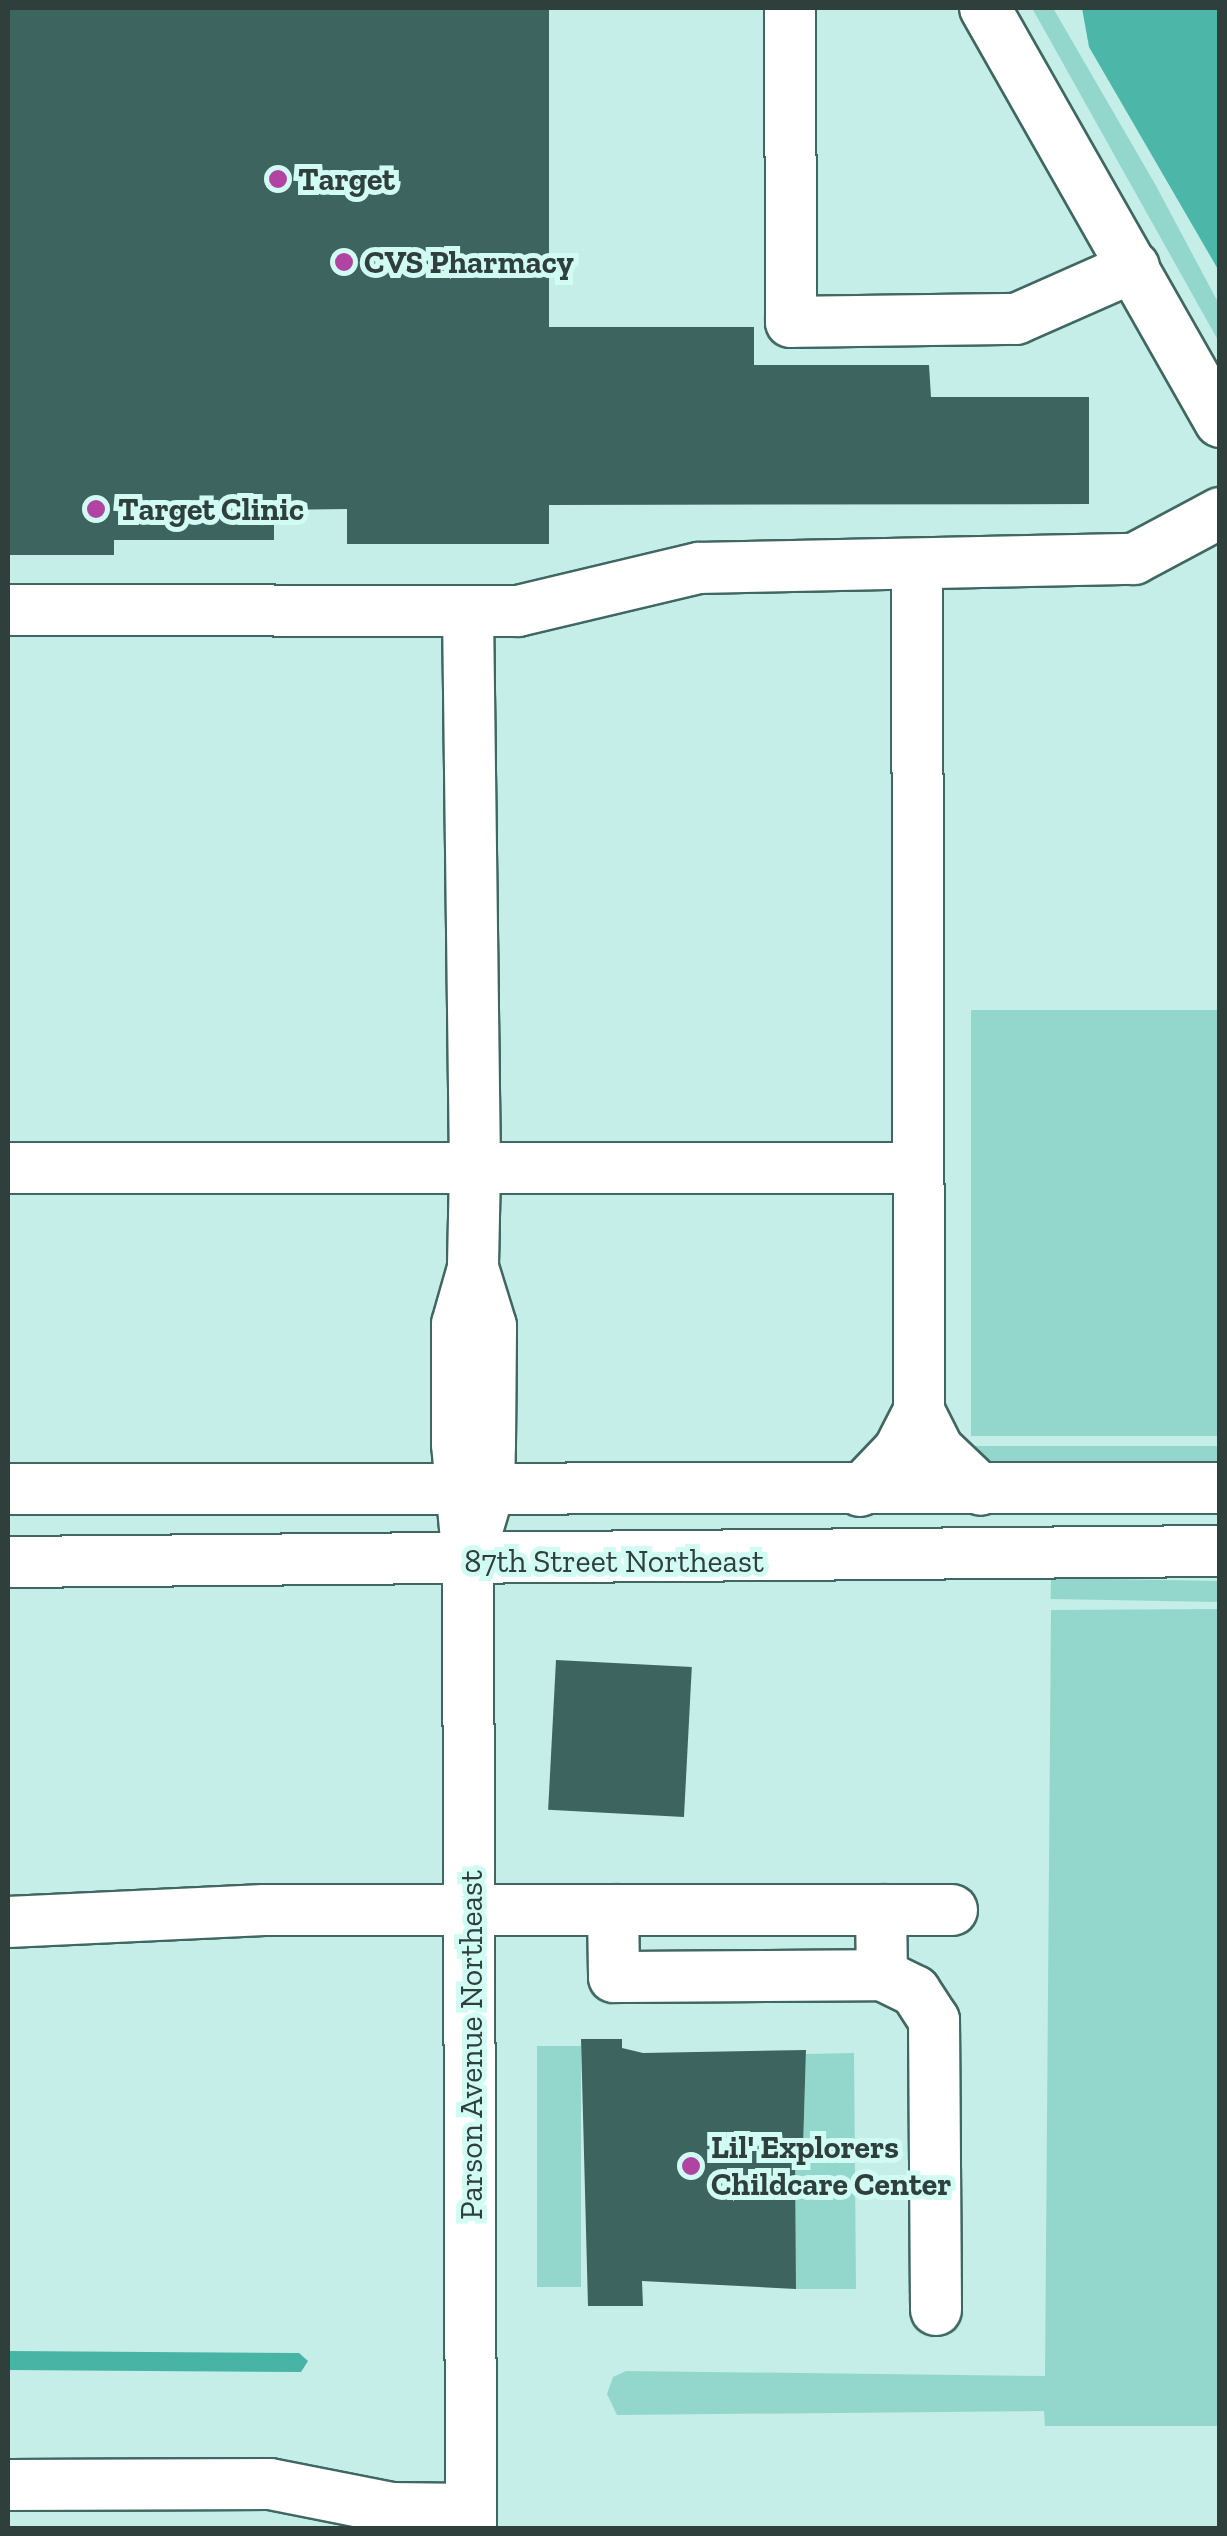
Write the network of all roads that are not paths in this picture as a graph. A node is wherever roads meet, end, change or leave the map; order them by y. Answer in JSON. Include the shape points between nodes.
{"nodes":[{"id":1,"x":790,"y":8,"type":"edge"},
{"id":2,"x":986,"y":8,"type":"edge"},
{"id":3,"x":1134,"y":268,"type":"junction"},
{"id":4,"x":1220,"y":422,"type":"edge"},
{"id":5,"x":1220,"y":513,"type":"edge"},
{"id":6,"x":917,"y":566,"type":"junction"},
{"id":7,"x":8,"y":610,"type":"edge"},
{"id":8,"x":468,"y":612,"type":"junction"},
{"id":9,"x":8,"y":1168,"type":"edge"},
{"id":10,"x":918,"y":1168,"type":"junction"},
{"id":11,"x":475,"y":1169,"type":"junction"},
{"id":12,"x":919,"y":1412,"type":"junction"},
{"id":13,"x":1220,"y":1488,"type":"edge"},
{"id":14,"x":8,"y":1489,"type":"edge"},
{"id":15,"x":473,"y":1490,"type":"junction"},
{"id":16,"x":980,"y":1490,"type":"junction"},
{"id":17,"x":860,"y":1491,"type":"junction"},
{"id":18,"x":1220,"y":1551,"type":"edge"},
{"id":19,"x":468,"y":1561,"type":"junction"},
{"id":20,"x":8,"y":1562,"type":"edge"},
{"id":21,"x":472,"y":1908,"type":"junction"},
{"id":22,"x":613,"y":1910,"type":"junction"},
{"id":23,"x":881,"y":1910,"type":"junction"},
{"id":24,"x":952,"y":1910,"type":"dead end"},
{"id":25,"x":8,"y":1922,"type":"edge"},
{"id":26,"x":882,"y":1975,"type":"junction"},
{"id":27,"x":936,"y":2310,"type":"dead end"},
{"id":28,"x":8,"y":2484,"type":"edge"},
{"id":29,"x":471,"y":2519,"type":"edge"}],
"edges":[{"from":1,"to":3,"type":"street","via":[[791,322],[1016,319]]},
{"from":2,"to":3,"type":"street"},
{"from":3,"to":4,"type":"street"},
{"from":5,"to":6,"type":"street","via":[[1134,559]]},
{"from":6,"to":8,"type":"street","via":[[699,568],[584,601]]},
{"from":6,"to":10,"type":"street"},
{"from":7,"to":8,"type":"street"},
{"from":8,"to":11,"type":"street","name":"Parson Avenue Northeast"},
{"from":9,"to":11,"type":"street"},
{"from":10,"to":11,"type":"street"},
{"from":10,"to":12,"type":"street"},
{"from":11,"to":15,"type":"street","name":"Parson Avenue Northeast","via":[[473,1268],[491,1326]]},
{"from":12,"to":16,"type":"street","via":[[938,1449]]},
{"from":12,"to":17,"type":"street","via":[[899,1450]]},
{"from":13,"to":16,"type":"street"},
{"from":14,"to":15,"type":"street"},
{"from":15,"to":17,"type":"street"},
{"from":15,"to":19,"type":"street","name":"Parson Avenue Northeast"},
{"from":16,"to":17,"type":"street"},
{"from":18,"to":19,"type":"street","name":"87th Street Northeast"},
{"from":19,"to":20,"type":"street","name":"87th Street Northeast"},
{"from":19,"to":21,"type":"street","name":"Parson Avenue Northeast"},
{"from":21,"to":22,"type":"street"},
{"from":21,"to":25,"type":"street"},
{"from":21,"to":29,"type":"street","name":"Parson Avenue Northeast"},
{"from":22,"to":23,"type":"street"},
{"from":22,"to":26,"type":"street","via":[[614,1977]]},
{"from":23,"to":24,"type":"street"},
{"from":23,"to":26,"type":"street"},
{"from":26,"to":27,"type":"street","via":[[915,1992],[934,2020]]},
{"from":28,"to":29,"type":"street","via":[[270,2484]]}]}
